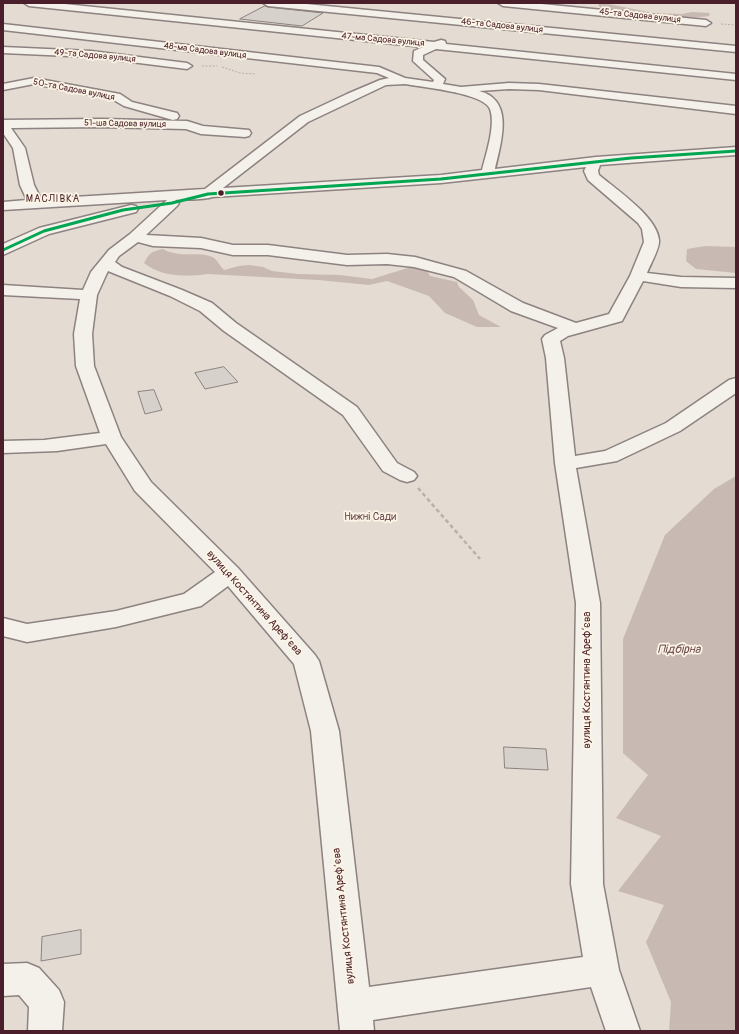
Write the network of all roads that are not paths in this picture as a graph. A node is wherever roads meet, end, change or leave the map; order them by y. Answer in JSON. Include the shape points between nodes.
{"nodes":[{"id":1,"x":29,"y":3,"type":"edge"},
{"id":2,"x":268,"y":3,"type":"edge"},
{"id":3,"x":502,"y":3,"type":"edge"},
{"id":4,"x":525,"y":4,"type":"edge"},
{"id":5,"x":706,"y":23,"type":"dead end"},
{"id":6,"x":482,"y":24,"type":"junction"},
{"id":7,"x":3,"y":27,"type":"edge"},
{"id":8,"x":437,"y":45,"type":"junction"},
{"id":9,"x":3,"y":50,"type":"edge"},
{"id":10,"x":736,"y":50,"type":"edge"},
{"id":11,"x":418,"y":54,"type":"junction"},
{"id":12,"x":286,"y":61,"type":"junction"},
{"id":13,"x":187,"y":66,"type":"road end"},
{"id":14,"x":255,"y":74,"type":"road end"},
{"id":15,"x":736,"y":77,"type":"edge"},
{"id":16,"x":388,"y":79,"type":"junction"},
{"id":17,"x":3,"y":86,"type":"edge"},
{"id":18,"x":436,"y":86,"type":"junction"},
{"id":19,"x":458,"y":90,"type":"junction"},
{"id":20,"x":736,"y":110,"type":"edge"},
{"id":21,"x":3,"y":124,"type":"edge"},
{"id":22,"x":187,"y":125,"type":"junction"},
{"id":23,"x":245,"y":133,"type":"dead end"},
{"id":24,"x":736,"y":151,"type":"edge"},
{"id":25,"x":594,"y":168,"type":"junction"},
{"id":26,"x":488,"y":173,"type":"junction"},
{"id":27,"x":614,"y":173,"type":"dead end"},
{"id":28,"x":208,"y":194,"type":"junction"},
{"id":29,"x":172,"y":203,"type":"junction"},
{"id":30,"x":36,"y":204,"type":"junction"},
{"id":31,"x":3,"y":206,"type":"edge"},
{"id":32,"x":135,"y":237,"type":"junction"},
{"id":33,"x":3,"y":250,"type":"edge"},
{"id":34,"x":106,"y":263,"type":"junction"},
{"id":35,"x":638,"y":276,"type":"junction"},
{"id":36,"x":736,"y":283,"type":"edge"},
{"id":37,"x":3,"y":290,"type":"edge"},
{"id":38,"x":89,"y":296,"type":"junction"},
{"id":39,"x":568,"y":330,"type":"junction"},
{"id":40,"x":736,"y":384,"type":"edge"},
{"id":41,"x":111,"y":437,"type":"junction"},
{"id":42,"x":3,"y":447,"type":"edge"},
{"id":43,"x":565,"y":463,"type":"junction"},
{"id":44,"x":407,"y":476,"type":"road end"},
{"id":45,"x":230,"y":572,"type":"junction"},
{"id":46,"x":3,"y":627,"type":"edge"},
{"id":47,"x":602,"y":970,"type":"junction"},
{"id":48,"x":3,"y":980,"type":"edge"},
{"id":49,"x":356,"y":1019,"type":"edge"},
{"id":50,"x":44,"y":1031,"type":"edge"},
{"id":51,"x":623,"y":1031,"type":"edge"}],
"edges":[{"from":1,"to":8,"type":"street","name":"47-ма Садова вулиця"},
{"from":2,"to":6,"type":"street","name":"46-та Садова вулиця"},
{"from":3,"to":4,"type":"street","name":"45-та Садова вулиця"},
{"from":4,"to":5,"type":"street","name":"45-та Садова вулиця"},
{"from":4,"to":6,"type":"street"},
{"from":6,"to":8,"type":"street"},
{"from":6,"to":10,"type":"street","name":"46-та Садова вулиця"},
{"from":7,"to":12,"type":"street","name":"48-ма Садова вулиця"},
{"from":8,"to":11,"type":"street"},
{"from":8,"to":15,"type":"street","name":"47-ма Садова вулиця"},
{"from":9,"to":13,"type":"street","name":"49-та Садова вулиця","via":[[91,54]]},
{"from":11,"to":16,"type":"street"},
{"from":11,"to":18,"type":"street","via":[[418,61],[440,78]]},
{"from":12,"to":14,"type":"street"},
{"from":12,"to":16,"type":"street","name":"48-ма Садова вулиця","via":[[379,70]]},
{"from":16,"to":18,"type":"street"},
{"from":16,"to":28,"type":"street","via":[[304,119]]},
{"from":17,"to":22,"type":"street","name":"50-та Садова вулиця","via":[[34,80],[116,96],[128,104],[178,118]]},
{"from":18,"to":19,"type":"street"},
{"from":19,"to":20,"type":"street","via":[[509,86],[539,87]]},
{"from":19,"to":26,"type":"street","via":[[480,95],[492,103],[496,110],[497,130]]},
{"from":21,"to":22,"type":"street","name":"51-ша Садова вулиця"},
{"from":21,"to":30,"type":"street","via":[[19,148],[27,185]]},
{"from":22,"to":23,"type":"street","name":"51-ша Садова вулиця","via":[[201,130]]},
{"from":24,"to":25,"type":"street"},
{"from":25,"to":26,"type":"street"},
{"from":25,"to":27,"type":"street"},
{"from":25,"to":35,"type":"street","via":[[649,229],[652,242]]},
{"from":26,"to":28,"type":"street","via":[[441,179]]},
{"from":28,"to":29,"type":"street"},
{"from":28,"to":30,"type":"street"},
{"from":29,"to":32,"type":"street","name":"вулиця Костянтина Арефʼєва"},
{"from":29,"to":33,"type":"street","via":[[123,210],[51,229]]},
{"from":30,"to":31,"type":"street"},
{"from":32,"to":34,"type":"street","name":"вулиця Костянтина Арефʼєва"},
{"from":32,"to":39,"type":"street","via":[[153,241],[201,243],[232,250],[268,250],[346,260],[387,259],[415,262],[460,274],[517,307]]},
{"from":34,"to":38,"type":"street","name":"вулиця Костянтина Арефʼєва","via":[[99,272]]},
{"from":34,"to":44,"type":"street","via":[[116,270],[206,307],[350,411],[390,467]]},
{"from":35,"to":36,"type":"street","via":[[681,282]]},
{"from":35,"to":39,"type":"street","via":[[616,317]]},
{"from":37,"to":38,"type":"street"},
{"from":38,"to":41,"type":"street","name":"вулиця Костянтина Арефʼєва","via":[[83,334],[85,366]]},
{"from":39,"to":43,"type":"street","name":"вулиця Костянтина Арефʼєва","via":[[551,339]]},
{"from":40,"to":43,"type":"street","via":[[673,428],[617,454]]},
{"from":41,"to":42,"type":"street","via":[[81,443]]},
{"from":41,"to":45,"type":"street","name":"вулиця Костянтина Арефʼєва","via":[[143,486]]},
{"from":43,"to":47,"type":"street","name":"вулиця Костянтина Арефʼєва","via":[[588,603],[587,884]]},
{"from":45,"to":46,"type":"street","via":[[192,600],[116,619],[27,633]]},
{"from":45,"to":49,"type":"street","name":"вулиця Костянтина Арефʼєва","via":[[306,661],[308,668],[325,731]]},
{"from":47,"to":49,"type":"street"},
{"from":47,"to":51,"type":"street","name":"вулиця Костянтина Арефʼєва"},
{"from":48,"to":50,"type":"street","via":[[27,979],[47,1002]]}]}
